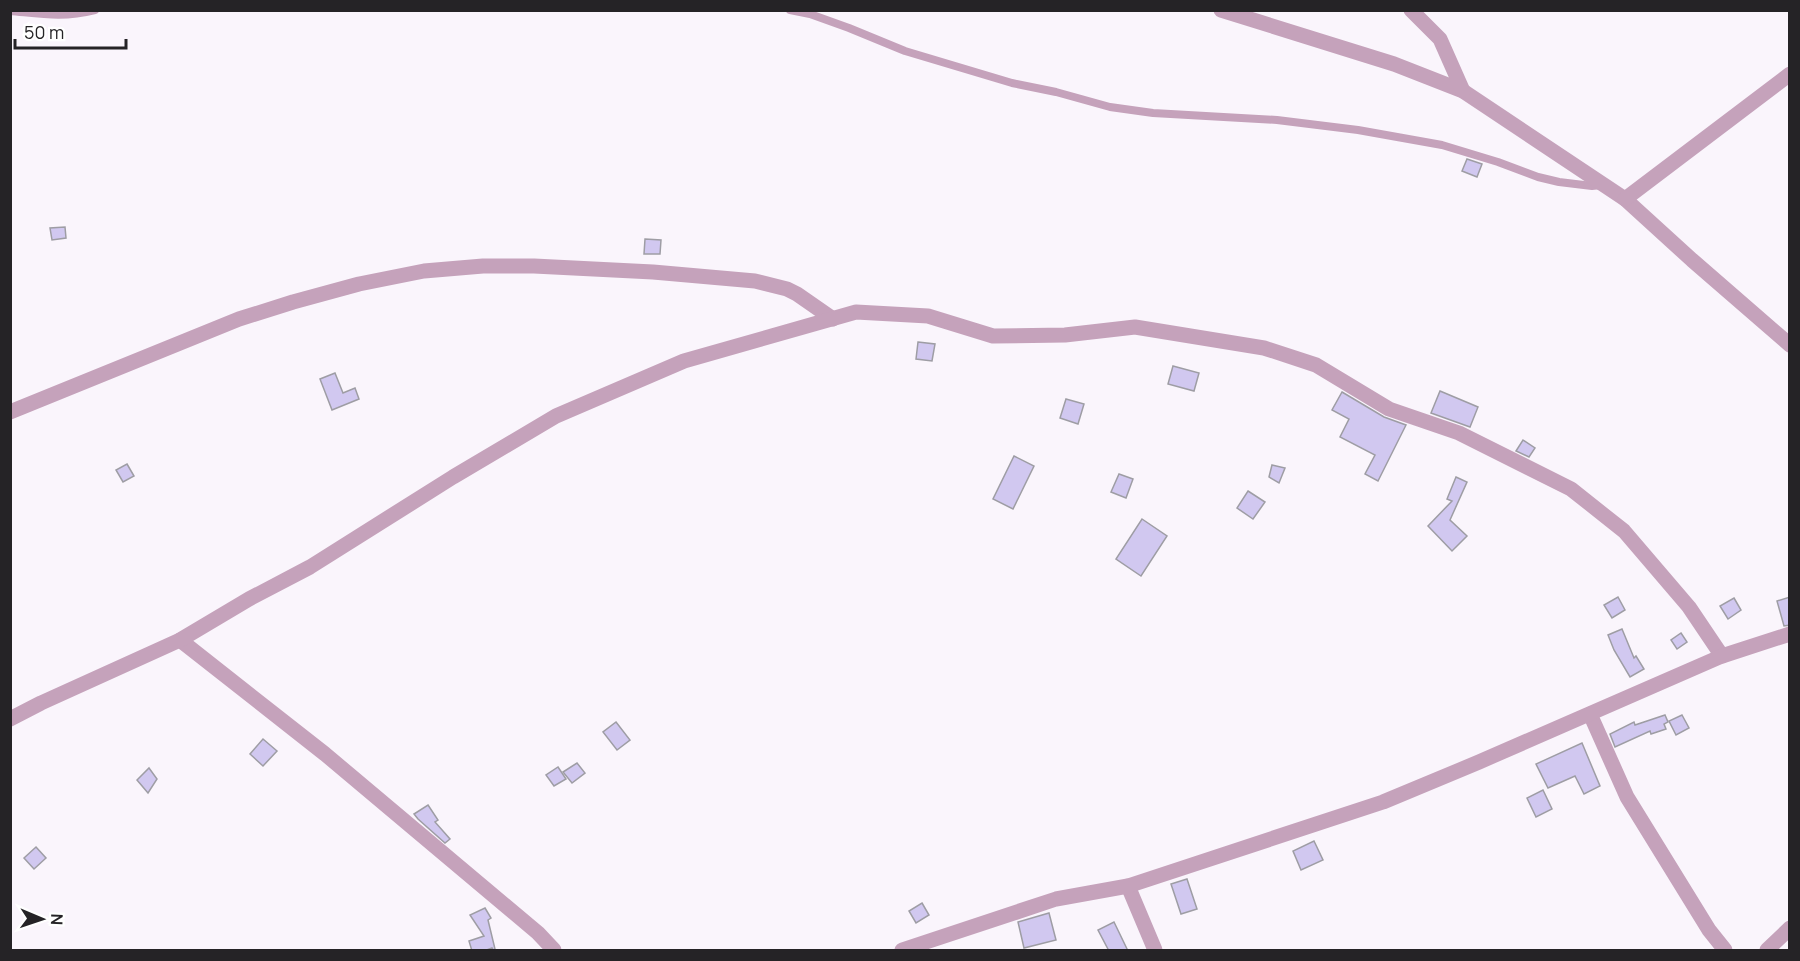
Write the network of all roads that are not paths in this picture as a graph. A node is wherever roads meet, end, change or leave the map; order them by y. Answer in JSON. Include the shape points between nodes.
{"nodes":[{"id":1,"x":95,"y":10,"type":"edge"},
{"id":2,"x":790,"y":10,"type":"edge"},
{"id":3,"x":1221,"y":10,"type":"edge"},
{"id":4,"x":1411,"y":10,"type":"edge"},
{"id":5,"x":10,"y":11,"type":"edge"},
{"id":6,"x":1790,"y":74,"type":"edge"},
{"id":7,"x":1463,"y":92,"type":"junction"},
{"id":8,"x":1603,"y":184,"type":"junction"},
{"id":9,"x":1625,"y":199,"type":"junction"},
{"id":10,"x":832,"y":319,"type":"junction"},
{"id":11,"x":1790,"y":345,"type":"edge"},
{"id":12,"x":10,"y":412,"type":"edge"},
{"id":13,"x":1790,"y":633,"type":"edge"},
{"id":14,"x":180,"y":640,"type":"junction"},
{"id":15,"x":1722,"y":656,"type":"junction"},
{"id":16,"x":1590,"y":714,"type":"junction"},
{"id":17,"x":10,"y":719,"type":"edge"},
{"id":18,"x":1128,"y":886,"type":"junction"},
{"id":19,"x":1790,"y":928,"type":"edge"},
{"id":20,"x":554,"y":951,"type":"edge"},
{"id":21,"x":902,"y":951,"type":"edge"},
{"id":22,"x":1155,"y":951,"type":"edge"},
{"id":23,"x":1725,"y":951,"type":"edge"},
{"id":24,"x":1767,"y":951,"type":"edge"}],
"edges":[{"from":1,"to":5,"type":"lane","via":[[66,16]]},
{"from":2,"to":8,"type":"lane","via":[[905,51],[1012,83],[1110,106],[1358,130],[1442,145],[1559,182]]},
{"from":3,"to":7,"type":"street","via":[[1394,64]]},
{"from":4,"to":7,"type":"street","via":[[1440,39]]},
{"from":6,"to":9,"type":"street"},
{"from":7,"to":8,"type":"street"},
{"from":8,"to":9,"type":"street"},
{"from":9,"to":11,"type":"street"},
{"from":10,"to":12,"type":"street","via":[[792,292],[755,281],[534,266],[424,271],[359,284],[239,319]]},
{"from":10,"to":14,"type":"street","via":[[684,361],[556,416],[310,567]]},
{"from":10,"to":15,"type":"street","via":[[856,312],[927,316],[993,336],[1065,335],[1135,327],[1264,348],[1316,365],[1389,409],[1459,433],[1571,489],[1624,531],[1689,607]]},
{"from":13,"to":15,"type":"street"},
{"from":14,"to":17,"type":"street"},
{"from":14,"to":20,"type":"street","via":[[325,754],[538,933]]},
{"from":15,"to":16,"type":"street"},
{"from":16,"to":18,"type":"street","via":[[1383,802]]},
{"from":16,"to":23,"type":"street","via":[[1627,797]]},
{"from":18,"to":21,"type":"street","via":[[1056,899]]},
{"from":18,"to":22,"type":"street"},
{"from":19,"to":24,"type":"street"}]}
